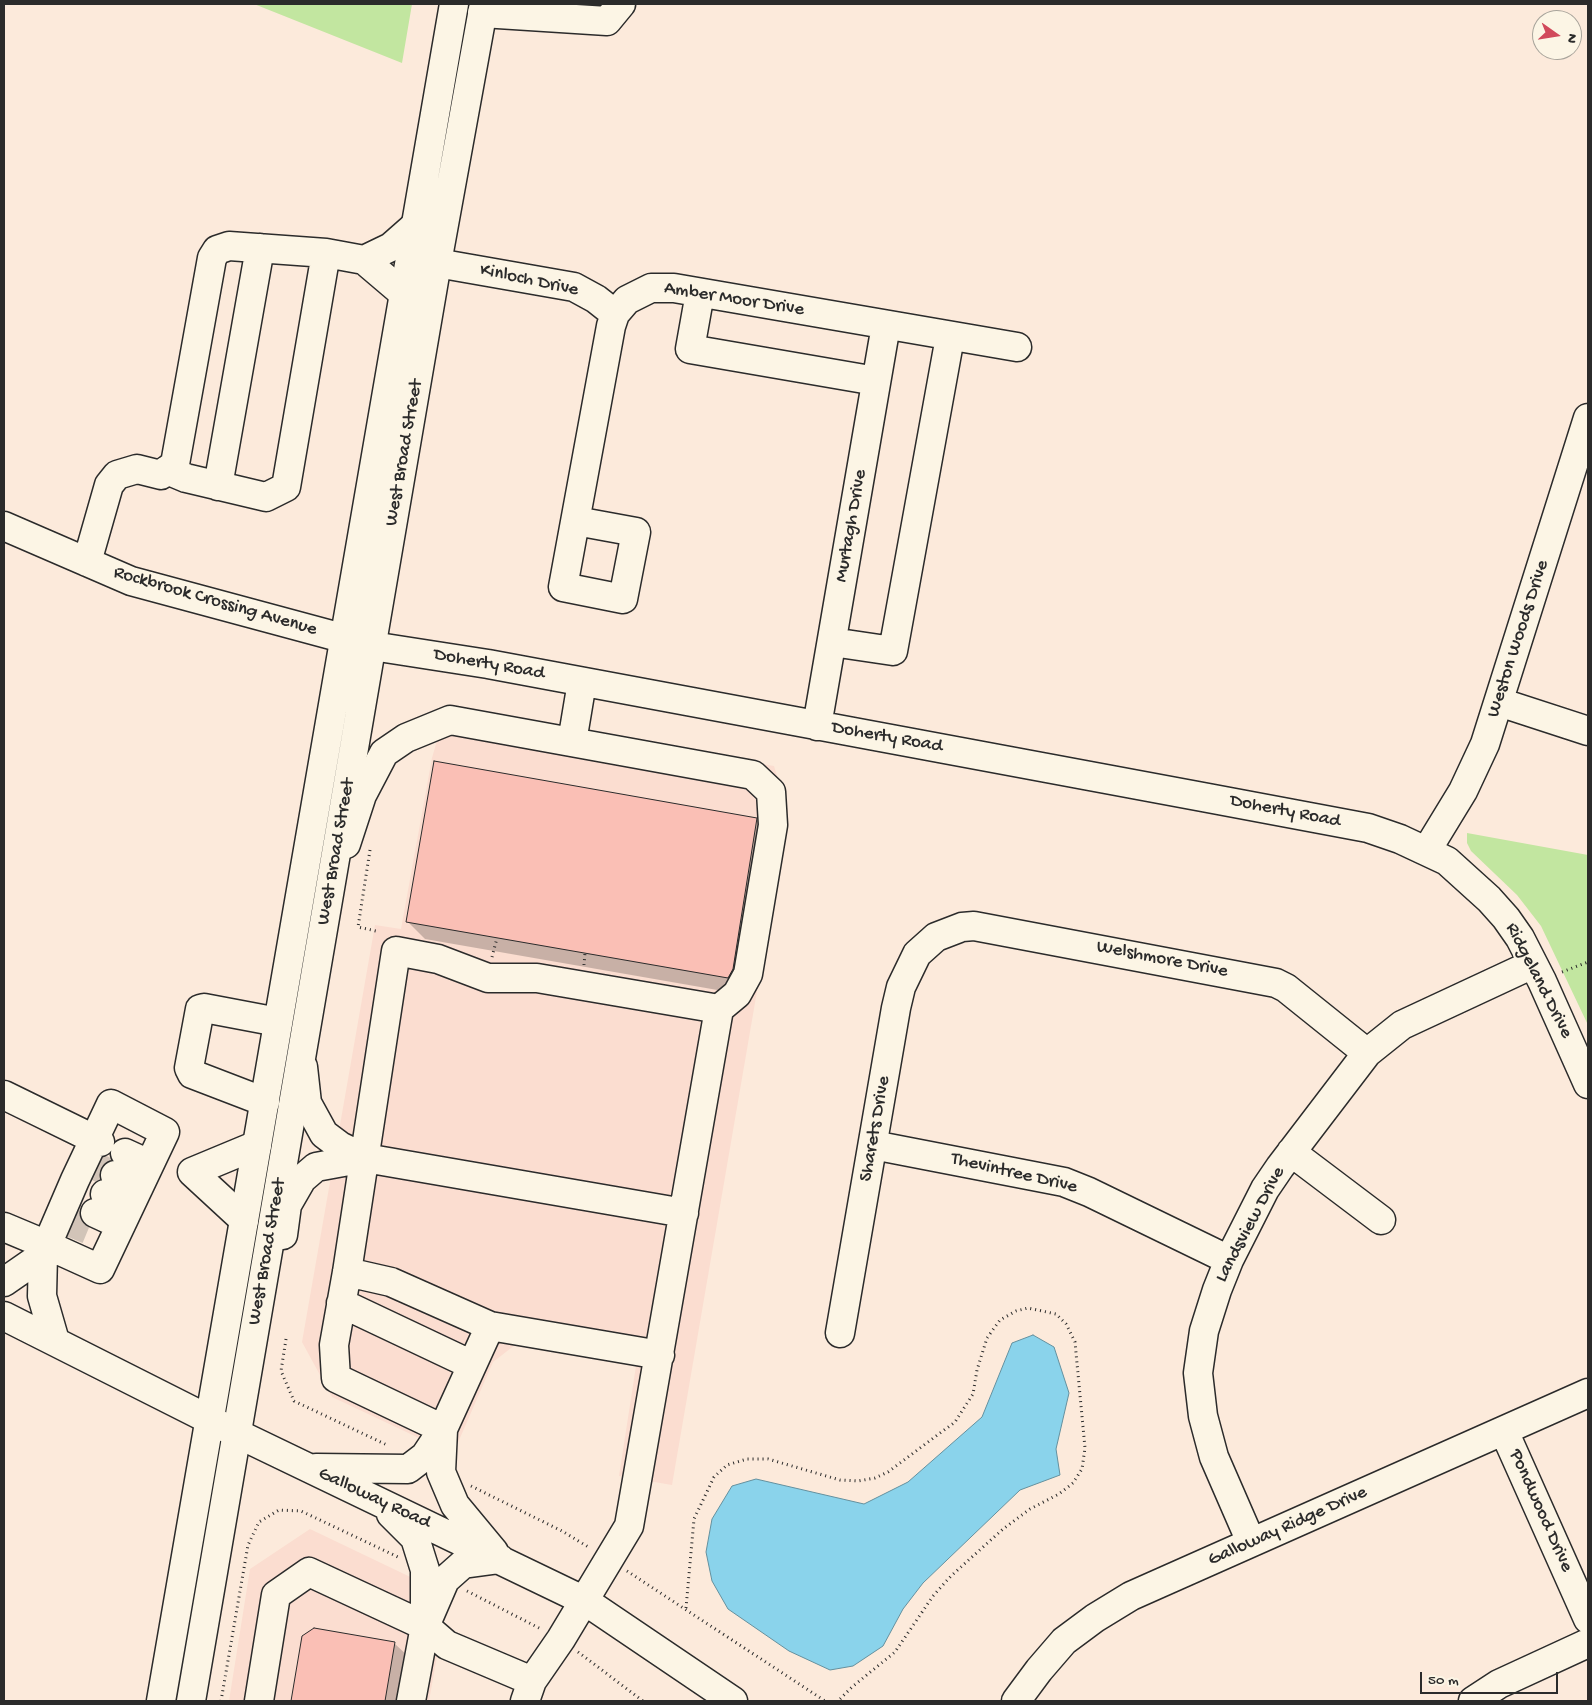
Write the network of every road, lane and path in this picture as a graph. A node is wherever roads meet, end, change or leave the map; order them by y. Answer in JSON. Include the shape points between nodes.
{"nodes":[{"id":1,"x":454,"y":4,"type":"edge"},
{"id":2,"x":621,"y":4,"type":"edge"},
{"id":3,"x":483,"y":9,"type":"edge"},
{"id":4,"x":416,"y":224,"type":"junction"},
{"id":5,"x":260,"y":248,"type":"junction"},
{"id":6,"x":326,"y":253,"type":"junction"},
{"id":7,"x":364,"y":260,"type":"junction"},
{"id":8,"x":437,"y":263,"type":"junction"},
{"id":9,"x":700,"y":293,"type":"junction"},
{"id":10,"x":404,"y":294,"type":"junction"},
{"id":11,"x":615,"y":314,"type":"junction"},
{"id":12,"x":886,"y":325,"type":"junction"},
{"id":13,"x":950,"y":337,"type":"junction"},
{"id":14,"x":1017,"y":347,"type":"dead end"},
{"id":15,"x":876,"y":381,"type":"junction"},
{"id":16,"x":1588,"y":418,"type":"edge"},
{"id":17,"x":167,"y":470,"type":"junction"},
{"id":18,"x":218,"y":486,"type":"junction"},
{"id":19,"x":576,"y":521,"type":"junction"},
{"id":20,"x":4,"y":526,"type":"edge"},
{"id":21,"x":87,"y":562,"type":"junction"},
{"id":22,"x":344,"y":639,"type":"junction"},
{"id":23,"x":832,"y":642,"type":"junction"},
{"id":24,"x":372,"y":646,"type":"junction"},
{"id":25,"x":582,"y":682,"type":"junction"},
{"id":26,"x":1499,"y":702,"type":"junction"},
{"id":27,"x":817,"y":726,"type":"junction"},
{"id":28,"x":1588,"y":730,"type":"edge"},
{"id":29,"x":572,"y":742,"type":"junction"},
{"id":30,"x":1427,"y":850,"type":"junction"},
{"id":31,"x":331,"y":886,"type":"junction"},
{"id":32,"x":358,"y":927,"type":"dead end"},
{"id":33,"x":376,"y":931,"type":"dead end"},
{"id":34,"x":936,"y":937,"type":"joint"},
{"id":35,"x":1533,"y":964,"type":"junction"},
{"id":36,"x":718,"y":1009,"type":"junction"},
{"id":37,"x":278,"y":1022,"type":"junction"},
{"id":38,"x":1367,"y":1053,"type":"junction"},
{"id":39,"x":302,"y":1058,"type":"junction"},
{"id":40,"x":1588,"y":1084,"type":"edge"},
{"id":41,"x":4,"y":1095,"type":"edge"},
{"id":42,"x":265,"y":1102,"type":"junction"},
{"id":43,"x":257,"y":1145,"type":"junction"},
{"id":44,"x":873,"y":1145,"type":"junction"},
{"id":45,"x":1291,"y":1152,"type":"junction"},
{"id":46,"x":365,"y":1158,"type":"junction"},
{"id":47,"x":192,"y":1172,"type":"junction"},
{"id":48,"x":101,"y":1188,"type":"junction"},
{"id":49,"x":684,"y":1213,"type":"junction"},
{"id":50,"x":244,"y":1220,"type":"junction"},
{"id":51,"x":1381,"y":1220,"type":"dead end"},
{"id":52,"x":4,"y":1227,"type":"edge"},
{"id":53,"x":45,"y":1250,"type":"junction"},
{"id":54,"x":1229,"y":1260,"type":"junction"},
{"id":55,"x":347,"y":1272,"type":"junction"},
{"id":56,"x":4,"y":1282,"type":"edge"},
{"id":57,"x":341,"y":1303,"type":"junction"},
{"id":58,"x":4,"y":1316,"type":"edge"},
{"id":59,"x":490,"y":1326,"type":"junction"},
{"id":60,"x":254,"y":1329,"type":"junction"},
{"id":61,"x":840,"y":1333,"type":"dead end"},
{"id":62,"x":286,"y":1339,"type":"dead end"},
{"id":63,"x":55,"y":1341,"type":"junction"},
{"id":64,"x":660,"y":1355,"type":"junction"},
{"id":65,"x":472,"y":1365,"type":"junction"},
{"id":66,"x":1588,"y":1393,"type":"edge"},
{"id":67,"x":210,"y":1419,"type":"junction"},
{"id":68,"x":443,"y":1429,"type":"junction"},
{"id":69,"x":1504,"y":1431,"type":"junction"},
{"id":70,"x":236,"y":1434,"type":"junction"},
{"id":71,"x":430,"y":1466,"type":"junction"},
{"id":72,"x":307,"y":1467,"type":"junction"},
{"id":73,"x":376,"y":1499,"type":"junction"},
{"id":74,"x":1251,"y":1542,"type":"junction"},
{"id":75,"x":500,"y":1559,"type":"junction"},
{"id":76,"x":610,"y":1560,"type":"junction"},
{"id":77,"x":585,"y":1601,"type":"junction"},
{"id":78,"x":686,"y":1608,"type":"junction"},
{"id":79,"x":1588,"y":1619,"type":"edge"},
{"id":80,"x":425,"y":1626,"type":"junction"},
{"id":81,"x":1588,"y":1643,"type":"edge"},
{"id":82,"x":197,"y":1663,"type":"junction"},
{"id":83,"x":528,"y":1691,"type":"edge"},
{"id":84,"x":726,"y":1699,"type":"edge"},
{"id":85,"x":161,"y":1701,"type":"edge"},
{"id":86,"x":191,"y":1701,"type":"edge"},
{"id":87,"x":206,"y":1701,"type":"edge"},
{"id":88,"x":259,"y":1701,"type":"edge"},
{"id":89,"x":412,"y":1701,"type":"edge"},
{"id":90,"x":825,"y":1701,"type":"edge"},
{"id":91,"x":838,"y":1701,"type":"edge"},
{"id":92,"x":1016,"y":1701,"type":"edge"},
{"id":93,"x":1473,"y":1701,"type":"edge"}],
"edges":[{"from":1,"to":4,"type":"street","name":"West Broad Street"},
{"from":2,"to":3,"type":"street","via":[[607,21]]},
{"from":3,"to":8,"type":"street","name":"West Broad Street"},
{"from":4,"to":7,"type":"street","via":[[391,247]]},
{"from":4,"to":10,"type":"street","name":"West Broad Street"},
{"from":5,"to":6,"type":"street"},
{"from":5,"to":17,"type":"street","via":[[230,246],[217,250],[212,258],[175,464]]},
{"from":5,"to":18,"type":"street"},
{"from":6,"to":7,"type":"street"},
{"from":6,"to":18,"type":"street","via":[[286,487],[266,497]]},
{"from":7,"to":10,"type":"street"},
{"from":8,"to":11,"type":"street","name":"Kinloch Drive","via":[[574,287]]},
{"from":8,"to":24,"type":"street","name":"West Broad Street"},
{"from":9,"to":11,"type":"street","name":"Amber Moor Drive","via":[[651,288],[627,300]]},
{"from":9,"to":12,"type":"street","name":"Amber Moor Drive"},
{"from":9,"to":15,"type":"street","via":[[690,348]]},
{"from":10,"to":22,"type":"street","name":"West Broad Street"},
{"from":11,"to":19,"type":"street"},
{"from":12,"to":13,"type":"street","name":"Amber Moor Drive"},
{"from":12,"to":15,"type":"street","name":"Murtagh Drive"},
{"from":13,"to":14,"type":"street","name":"Amber Moor Drive"},
{"from":13,"to":23,"type":"street","via":[[893,651]]},
{"from":15,"to":23,"type":"street","name":"Murtagh Drive"},
{"from":16,"to":26,"type":"street","name":"Weston Woods Drive"},
{"from":17,"to":18,"type":"street"},
{"from":17,"to":21,"type":"street","via":[[160,475],[137,470],[116,475],[109,485]]},
{"from":19,"to":19,"type":"street","via":[[564,587],[623,599],[636,532]]},
{"from":20,"to":21,"type":"street","name":"Rockbrook Crossing Avenue"},
{"from":21,"to":22,"type":"street","name":"Rockbrook Crossing Avenue","via":[[131,581]]},
{"from":22,"to":24,"type":"street","name":"Doherty Road"},
{"from":22,"to":37,"type":"street","name":"West Broad Street"},
{"from":23,"to":27,"type":"street","name":"Murtagh Drive"},
{"from":24,"to":25,"type":"street","name":"Doherty Road"},
{"from":24,"to":31,"type":"street","name":"West Broad Street"},
{"from":25,"to":27,"type":"street","name":"Doherty Road"},
{"from":25,"to":29,"type":"street"},
{"from":26,"to":28,"type":"street"},
{"from":26,"to":30,"type":"street","name":"Weston Woods Drive","via":[[1467,783]]},
{"from":27,"to":30,"type":"street","name":"Doherty Road","via":[[1368,828]]},
{"from":29,"to":31,"type":"street","via":[[450,720],[406,738],[384,753],[362,795]]},
{"from":29,"to":36,"type":"street","via":[[753,775],[771,792],[773,825],[748,974],[737,994]]},
{"from":30,"to":35,"type":"street","name":"Ridgeland Drive","via":[[1447,861],[1489,899],[1520,938]]},
{"from":31,"to":39,"type":"street","name":"West Broad Street"},
{"from":32,"to":33,"type":"path"},
{"from":34,"to":38,"type":"street","name":"Welshmore Drive","via":[[974,926],[1276,983]]},
{"from":34,"to":44,"type":"street","name":"Sharets Drive","via":[[917,954],[901,987]]},
{"from":35,"to":38,"type":"street","name":"Landsview Drive","via":[[1402,1025]]},
{"from":35,"to":40,"type":"street","name":"Ridgeland Drive"},
{"from":36,"to":46,"type":"street","via":[[537,978],[488,978],[438,959],[396,951]]},
{"from":36,"to":49,"type":"street"},
{"from":37,"to":42,"type":"street","name":"West Broad Street"},
{"from":37,"to":42,"type":"street","via":[[200,1009],[189,1068],[192,1074]]},
{"from":38,"to":45,"type":"street","name":"Landsview Drive"},
{"from":39,"to":46,"type":"street","via":[[306,1103],[324,1134]]},
{"from":39,"to":60,"type":"street","name":"West Broad Street"},
{"from":41,"to":48,"type":"street"},
{"from":42,"to":43,"type":"street","name":"West Broad Street"},
{"from":43,"to":47,"type":"street"},
{"from":43,"to":50,"type":"street","name":"West Broad Street"},
{"from":44,"to":54,"type":"street","name":"Thevintree Drive","via":[[1064,1182]]},
{"from":44,"to":61,"type":"street","name":"Sharets Drive"},
{"from":45,"to":51,"type":"street"},
{"from":45,"to":54,"type":"street","name":"Landsview Drive","via":[[1265,1190]]},
{"from":46,"to":49,"type":"street"},
{"from":46,"to":55,"type":"street"},
{"from":46,"to":60,"type":"street","via":[[316,1167],[302,1179],[287,1206],[272,1300]]},
{"from":47,"to":48,"type":"street"},
{"from":47,"to":50,"type":"street"},
{"from":48,"to":53,"type":"street"},
{"from":48,"to":53,"type":"street","via":[[100,1269]]},
{"from":49,"to":64,"type":"street"},
{"from":50,"to":67,"type":"street","name":"West Broad Street"},
{"from":52,"to":53,"type":"street"},
{"from":53,"to":56,"type":"street"},
{"from":53,"to":63,"type":"street","via":[[42,1296]]},
{"from":54,"to":74,"type":"street","name":"Landsview Drive","via":[[1204,1331],[1198,1373],[1203,1416],[1214,1457]]},
{"from":55,"to":57,"type":"street"},
{"from":55,"to":59,"type":"street","via":[[391,1282]]},
{"from":57,"to":65,"type":"street"},
{"from":57,"to":68,"type":"street","via":[[334,1345],[336,1378]]},
{"from":58,"to":63,"type":"street","name":"Galloway Road"},
{"from":59,"to":64,"type":"street"},
{"from":59,"to":65,"type":"street"},
{"from":60,"to":70,"type":"street","name":"West Broad Street"},
{"from":62,"to":71,"type":"path","via":[[281,1371],[294,1401]]},
{"from":63,"to":67,"type":"street","name":"Galloway Road"},
{"from":64,"to":76,"type":"street","via":[[629,1526]]},
{"from":65,"to":68,"type":"street"},
{"from":66,"to":69,"type":"street","name":"Galloway Ridge Drive"},
{"from":67,"to":70,"type":"street","name":"Galloway Road"},
{"from":67,"to":85,"type":"street","name":"West Broad Street"},
{"from":68,"to":71,"type":"street"},
{"from":69,"to":74,"type":"street","name":"Galloway Ridge Drive"},
{"from":69,"to":79,"type":"street","name":"Pondwood Drive"},
{"from":70,"to":72,"type":"street","name":"Galloway Road"},
{"from":70,"to":82,"type":"street","name":"West Broad Street"},
{"from":71,"to":72,"type":"street","via":[[408,1469]]},
{"from":71,"to":75,"type":"street","via":[[455,1505]]},
{"from":71,"to":76,"type":"path","via":[[562,1531]]},
{"from":72,"to":73,"type":"street","name":"Galloway Road"},
{"from":73,"to":75,"type":"street","name":"Galloway Road"},
{"from":73,"to":80,"type":"street","via":[[415,1538],[425,1570]]},
{"from":74,"to":92,"type":"street","name":"Galloway Ridge Drive","via":[[1131,1596],[1095,1618],[1064,1641]]},
{"from":75,"to":77,"type":"street","name":"Galloway Road"},
{"from":75,"to":80,"type":"street","via":[[463,1564],[445,1580]]},
{"from":76,"to":77,"type":"street"},
{"from":76,"to":78,"type":"path"},
{"from":77,"to":83,"type":"street"},
{"from":77,"to":84,"type":"street","name":"Galloway Road"},
{"from":78,"to":90,"type":"path"},
{"from":78,"to":91,"type":"path","via":[[694,1518],[714,1477],[727,1465],[747,1459],[768,1459],[840,1480],[875,1478],[888,1472],[955,1422],[973,1394],[988,1338],[1000,1320],[1028,1308],[1056,1314],[1076,1342],[1085,1448],[1082,1469],[1059,1494],[1030,1508],[951,1576],[894,1652]]},
{"from":80,"to":83,"type":"street","via":[[447,1645]]},
{"from":80,"to":88,"type":"street","via":[[309,1572],[276,1594]]},
{"from":80,"to":89,"type":"street"},
{"from":81,"to":93,"type":"street","via":[[1499,1684]]},
{"from":82,"to":86,"type":"street","name":"West Broad Street"},
{"from":82,"to":87,"type":"street"}]}
